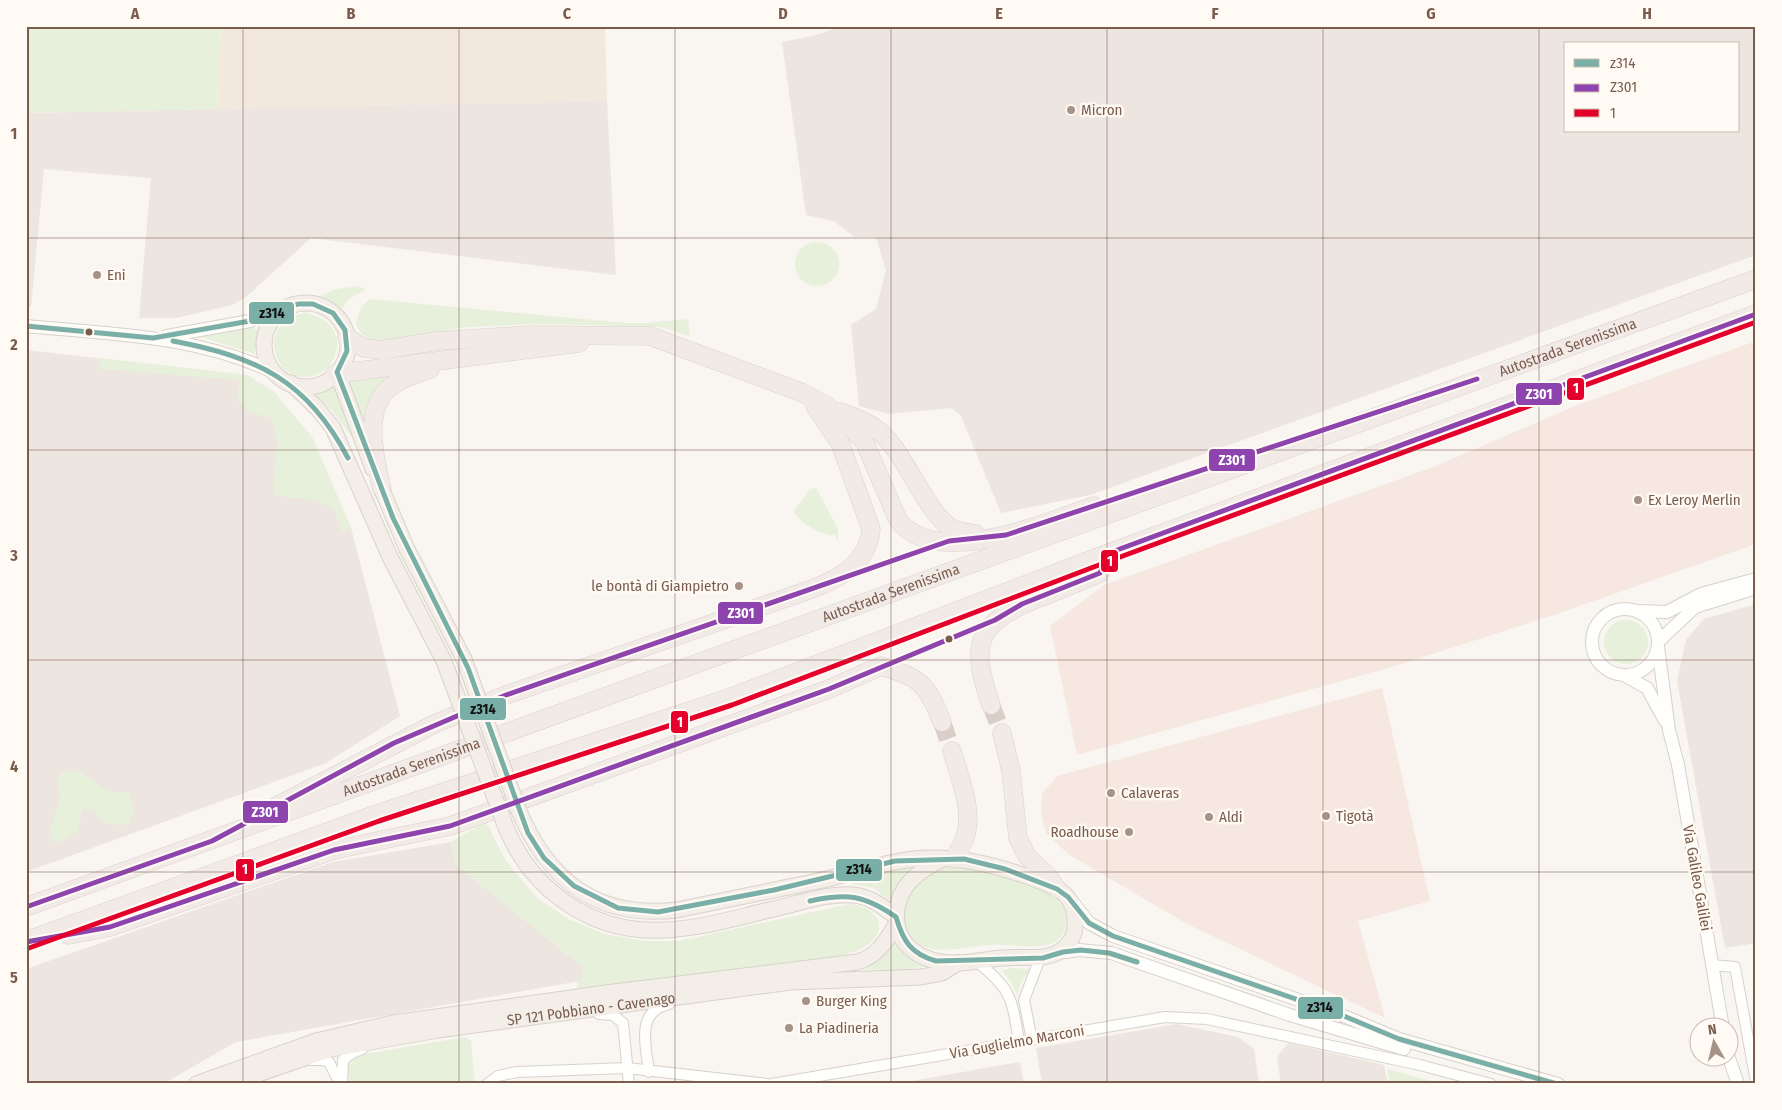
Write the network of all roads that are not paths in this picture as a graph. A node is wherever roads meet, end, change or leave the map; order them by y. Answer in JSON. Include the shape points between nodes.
{"nodes":[{"id":1,"x":1756,"y":279,"type":"edge"},
{"id":2,"x":282,"y":311,"type":"junction"},
{"id":3,"x":1756,"y":314,"type":"edge"},
{"id":4,"x":26,"y":326,"type":"edge"},
{"id":5,"x":636,"y":334,"type":"junction"},
{"id":6,"x":153,"y":338,"type":"junction"},
{"id":7,"x":347,"y":338,"type":"junction"},
{"id":8,"x":462,"y":358,"type":"junction"},
{"id":9,"x":337,"y":373,"type":"junction"},
{"id":10,"x":277,"y":374,"type":"junction"},
{"id":11,"x":291,"y":384,"type":"junction"},
{"id":12,"x":803,"y":393,"type":"junction"},
{"id":13,"x":1425,"y":398,"type":"junction"},
{"id":14,"x":827,"y":406,"type":"junction"},
{"id":15,"x":382,"y":490,"type":"junction"},
{"id":16,"x":1006,"y":535,"type":"junction"},
{"id":17,"x":1109,"y":553,"type":"junction"},
{"id":18,"x":1756,"y":579,"type":"edge"},
{"id":19,"x":1756,"y":588,"type":"edge"},
{"id":20,"x":1638,"y":611,"type":"junction"},
{"id":21,"x":1658,"y":644,"type":"junction"},
{"id":22,"x":1624,"y":674,"type":"junction"},
{"id":23,"x":992,"y":705,"type":"tunnel mouth"},
{"id":24,"x":942,"y":722,"type":"tunnel mouth"},
{"id":25,"x":1669,"y":730,"type":"junction"},
{"id":26,"x":1002,"y":733,"type":"tunnel mouth"},
{"id":27,"x":952,"y":751,"type":"tunnel mouth"},
{"id":28,"x":212,"y":840,"type":"junction"},
{"id":29,"x":948,"y":859,"type":"junction"},
{"id":30,"x":1062,"y":893,"type":"junction"},
{"id":31,"x":26,"y":906,"type":"edge"},
{"id":32,"x":896,"y":920,"type":"junction"},
{"id":33,"x":26,"y":942,"type":"edge"},
{"id":34,"x":1058,"y":953,"type":"junction"},
{"id":35,"x":1040,"y":958,"type":"junction"},
{"id":36,"x":976,"y":961,"type":"junction"},
{"id":37,"x":958,"y":964,"type":"junction"},
{"id":38,"x":1712,"y":965,"type":"junction"},
{"id":39,"x":744,"y":976,"type":"junction"},
{"id":40,"x":702,"y":994,"type":"junction"},
{"id":41,"x":628,"y":1005,"type":"junction"},
{"id":42,"x":569,"y":1013,"type":"junction"},
{"id":43,"x":1721,"y":1018,"type":"edge"},
{"id":44,"x":623,"y":1023,"type":"junction"},
{"id":45,"x":438,"y":1030,"type":"junction"},
{"id":46,"x":1032,"y":1040,"type":"junction"},
{"id":47,"x":1019,"y":1042,"type":"junction"},
{"id":48,"x":627,"y":1068,"type":"junction"},
{"id":49,"x":269,"y":1069,"type":"junction"},
{"id":50,"x":1732,"y":1070,"type":"joint"},
{"id":51,"x":649,"y":1072,"type":"junction"},
{"id":52,"x":1756,"y":1082,"type":"edge"},
{"id":53,"x":488,"y":1083,"type":"edge"},
{"id":54,"x":196,"y":1084,"type":"edge"},
{"id":55,"x":229,"y":1084,"type":"edge"},
{"id":56,"x":341,"y":1084,"type":"edge"},
{"id":57,"x":629,"y":1084,"type":"edge"},
{"id":58,"x":767,"y":1084,"type":"edge"},
{"id":59,"x":772,"y":1084,"type":"edge"},
{"id":60,"x":1491,"y":1084,"type":"edge"},
{"id":61,"x":1527,"y":1084,"type":"edge"},
{"id":62,"x":1558,"y":1084,"type":"edge"},
{"id":63,"x":1730,"y":1084,"type":"edge"},
{"id":64,"x":1738,"y":1084,"type":"edge"}],
"edges":[{"from":1,"to":13,"type":"highway","name":"Autostrada Serenissima"},
{"from":2,"to":6,"type":"street","via":[[250,321]]},
{"from":2,"to":7,"type":"main road","via":[[298,304],[319,305],[338,318]]},
{"from":2,"to":10,"type":"main road","via":[[269,325],[264,342],[267,360]]},
{"from":3,"to":17,"type":"highway","name":"Autostrada Serenissima"},
{"from":4,"to":6,"type":"street"},
{"from":5,"to":7,"type":"highway","via":[[471,338],[381,350],[364,348]]},
{"from":5,"to":8,"type":"highway"},
{"from":5,"to":12,"type":"highway","via":[[696,352]]},
{"from":6,"to":10,"type":"street","via":[[222,351]]},
{"from":7,"to":9,"type":"main road","via":[[346,356]]},
{"from":8,"to":9,"type":"highway"},
{"from":8,"to":15,"type":"highway","via":[[411,375],[382,396],[374,423]]},
{"from":9,"to":11,"type":"main road","via":[[314,385]]},
{"from":9,"to":15,"type":"main road"},
{"from":10,"to":11,"type":"main road"},
{"from":11,"to":32,"type":"main road","bridge":true,"via":[[333,428],[384,544],[444,661],[519,855],[550,891],[577,910],[623,928],[661,931],[697,926],[842,896],[870,899]]},
{"from":12,"to":14,"type":"highway"},
{"from":12,"to":28,"type":"highway","via":[[833,429],[869,519],[868,544],[848,572],[832,582],[506,695],[434,724]]},
{"from":13,"to":16,"type":"highway"},
{"from":13,"to":28,"type":"highway","name":"Autostrada Serenissima"},
{"from":14,"to":16,"type":"highway","via":[[879,431],[902,456],[933,507],[952,528],[968,533]]},
{"from":14,"to":16,"type":"highway","via":[[865,443],[892,509],[906,528],[937,540],[974,540]]},
{"from":15,"to":29,"type":"main road","bridge":true,"via":[[407,549],[464,659],[519,811],[535,845],[564,878],[586,894],[641,912],[678,910],[895,862]]},
{"from":17,"to":23,"type":"highway","via":[[1100,573],[1022,604],[992,624],[982,643],[980,663]]},
{"from":17,"to":33,"type":"highway","name":"Autostrada Serenissima","via":[[729,698],[377,814]]},
{"from":18,"to":20,"type":"street","via":[[1701,594],[1667,612]]},
{"from":19,"to":21,"type":"street","via":[[1694,607]]},
{"from":20,"to":21,"type":"street","via":[[1654,626]]},
{"from":20,"to":22,"type":"street","via":[[1613,611],[1599,621],[1594,630],[1593,650],[1598,659],[1609,670]]},
{"from":21,"to":22,"type":"street","via":[[1655,656],[1642,670]]},
{"from":21,"to":25,"type":"street","name":"Via Galileo Galilei"},
{"from":22,"to":25,"type":"street","name":"Via Galileo Galilei","via":[[1647,688]]},
{"from":24,"to":33,"type":"highway","via":[[924,686],[909,676],[880,666],[828,689],[450,826],[334,850],[110,928]]},
{"from":25,"to":38,"type":"street","name":"Via Galileo Galilei","via":[[1678,765]]},
{"from":26,"to":30,"type":"highway","via":[[1012,771],[1018,838],[1027,856]]},
{"from":27,"to":29,"type":"highway","via":[[968,825],[965,838]]},
{"from":28,"to":31,"type":"highway","name":"Autostrada Serenissima"},
{"from":29,"to":30,"type":"main road","via":[[996,866]]},
{"from":29,"to":32,"type":"main road","name":"SP 121 Pobbiano - Cavenago","via":[[924,869],[907,884],[899,898]]},
{"from":30,"to":34,"type":"main road","via":[[1074,915],[1074,932]]},
{"from":30,"to":62,"type":"street","via":[[1089,923],[1113,936],[1339,1014],[1399,1039]]},
{"from":32,"to":37,"type":"main road","via":[[902,939],[912,951],[935,961]]},
{"from":32,"to":39,"type":"main road","name":"SP 121 Pobbiano - Cavenago","via":[[880,949],[863,960]]},
{"from":34,"to":35,"type":"main road"},
{"from":34,"to":61,"type":"street","via":[[1079,950],[1111,953],[1325,1026]]},
{"from":35,"to":36,"type":"main road"},
{"from":35,"to":46,"type":"street","via":[[1025,996]]},
{"from":36,"to":37,"type":"main road"},
{"from":36,"to":47,"type":"street","via":[[999,980],[1012,1001]]},
{"from":37,"to":40,"type":"main road","name":"SP 121 Pobbiano - Cavenago","via":[[942,973],[921,977],[796,981]]},
{"from":38,"to":43,"type":"street","name":"Via Galileo Galilei"},
{"from":38,"to":52,"type":"street","via":[[1735,967]]},
{"from":39,"to":41,"type":"main road","via":[[731,982],[644,994]]},
{"from":39,"to":54,"type":"main road","name":"SP 121 Pobbiano - Cavenago","via":[[393,1023],[316,1040]]},
{"from":40,"to":41,"type":"main road","name":"SP 121 Pobbiano - Cavenago"},
{"from":40,"to":51,"type":"street","via":[[661,1006],[650,1013],[645,1026]]},
{"from":41,"to":42,"type":"main road","name":"SP 121 Pobbiano - Cavenago"},
{"from":41,"to":44,"type":"street"},
{"from":42,"to":44,"type":"street","via":[[609,1014],[617,1016]]},
{"from":42,"to":45,"type":"main road","name":"SP 121 Pobbiano - Cavenago"},
{"from":44,"to":48,"type":"street"},
{"from":45,"to":49,"type":"main road","name":"SP 121 Pobbiano - Cavenago","via":[[342,1046]]},
{"from":45,"to":56,"type":"street","via":[[352,1053],[343,1060]]},
{"from":46,"to":47,"type":"street","name":"Via Guglielmo Marconi"},
{"from":46,"to":60,"type":"street","name":"Via Guglielmo Marconi","via":[[1165,1017],[1207,1018]]},
{"from":47,"to":59,"type":"street","name":"Via Guglielmo Marconi"},
{"from":48,"to":51,"type":"street"},
{"from":48,"to":53,"type":"street","via":[[516,1072],[498,1076]]},
{"from":48,"to":57,"type":"street"},
{"from":49,"to":55,"type":"main road","name":"SP 121 Pobbiano - Cavenago"},
{"from":49,"to":56,"type":"street","via":[[325,1060]]},
{"from":50,"to":63,"type":"street"},
{"from":50,"to":64,"type":"street"},
{"from":51,"to":58,"type":"street"}]}
